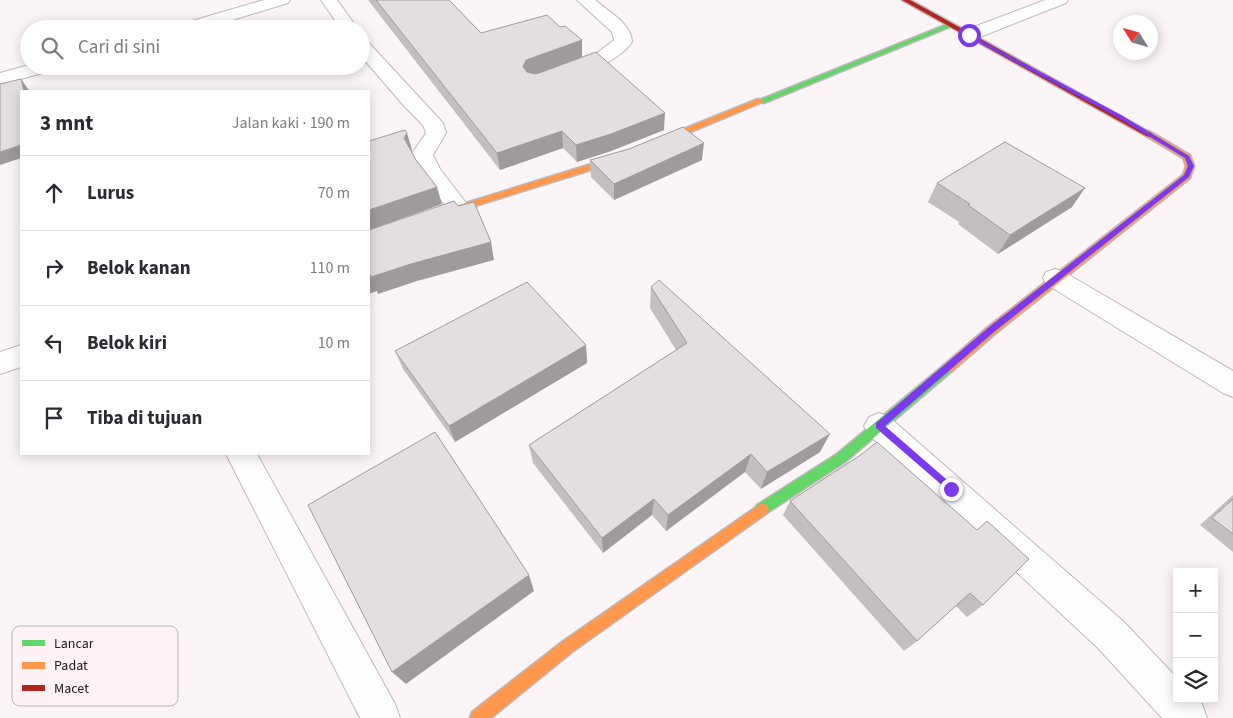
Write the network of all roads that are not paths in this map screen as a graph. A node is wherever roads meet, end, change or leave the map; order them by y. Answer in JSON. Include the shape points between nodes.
{"nodes":[{"id":1,"x":282,"y":0,"type":"edge"},
{"id":2,"x":329,"y":0,"type":"edge"},
{"id":3,"x":584,"y":0,"type":"edge"},
{"id":4,"x":905,"y":0,"type":"edge"},
{"id":5,"x":1060,"y":0,"type":"edge"},
{"id":6,"x":214,"y":20,"type":"edge"},
{"id":7,"x":343,"y":20,"type":"edge"},
{"id":8,"x":950,"y":25,"type":"junction"},
{"id":9,"x":969,"y":35,"type":"junction"},
{"id":10,"x":370,"y":55,"type":"edge"},
{"id":11,"x":20,"y":73,"type":"edge"},
{"id":12,"x":554,"y":76,"type":"edge"},
{"id":13,"x":0,"y":79,"type":"edge"},
{"id":14,"x":458,"y":208,"type":"junction"},
{"id":15,"x":370,"y":241,"type":"edge"},
{"id":16,"x":1055,"y":278,"type":"junction"},
{"id":17,"x":20,"y":356,"type":"edge"},
{"id":18,"x":0,"y":363,"type":"edge"},
{"id":19,"x":1233,"y":385,"type":"edge"},
{"id":20,"x":879,"y":426,"type":"junction"},
{"id":21,"x":242,"y":455,"type":"edge"},
{"id":22,"x":381,"y":718,"type":"edge"},
{"id":23,"x":478,"y":718,"type":"edge"},
{"id":24,"x":1188,"y":718,"type":"edge"}],
"edges":[{"from":1,"to":6,"type":"street"},
{"from":2,"to":7,"type":"street"},
{"from":3,"to":12,"type":"street","via":[[619,29],[622,42],[598,60]]},
{"from":4,"to":8,"type":"street"},
{"from":5,"to":9,"type":"street"},
{"from":8,"to":9,"type":"street"},
{"from":8,"to":14,"type":"street","via":[[620,158]]},
{"from":9,"to":16,"type":"street","via":[[1119,116],[1190,161],[1187,176]]},
{"from":10,"to":14,"type":"street","via":[[433,123],[436,132],[422,155]]},
{"from":11,"to":13,"type":"street"},
{"from":14,"to":15,"type":"street"},
{"from":16,"to":19,"type":"street"},
{"from":16,"to":20,"type":"street"},
{"from":17,"to":18,"type":"street"},
{"from":20,"to":23,"type":"street","via":[[841,458],[757,512],[567,647]]},
{"from":20,"to":24,"type":"street","via":[[1111,634]]},
{"from":21,"to":22,"type":"street"}]}
